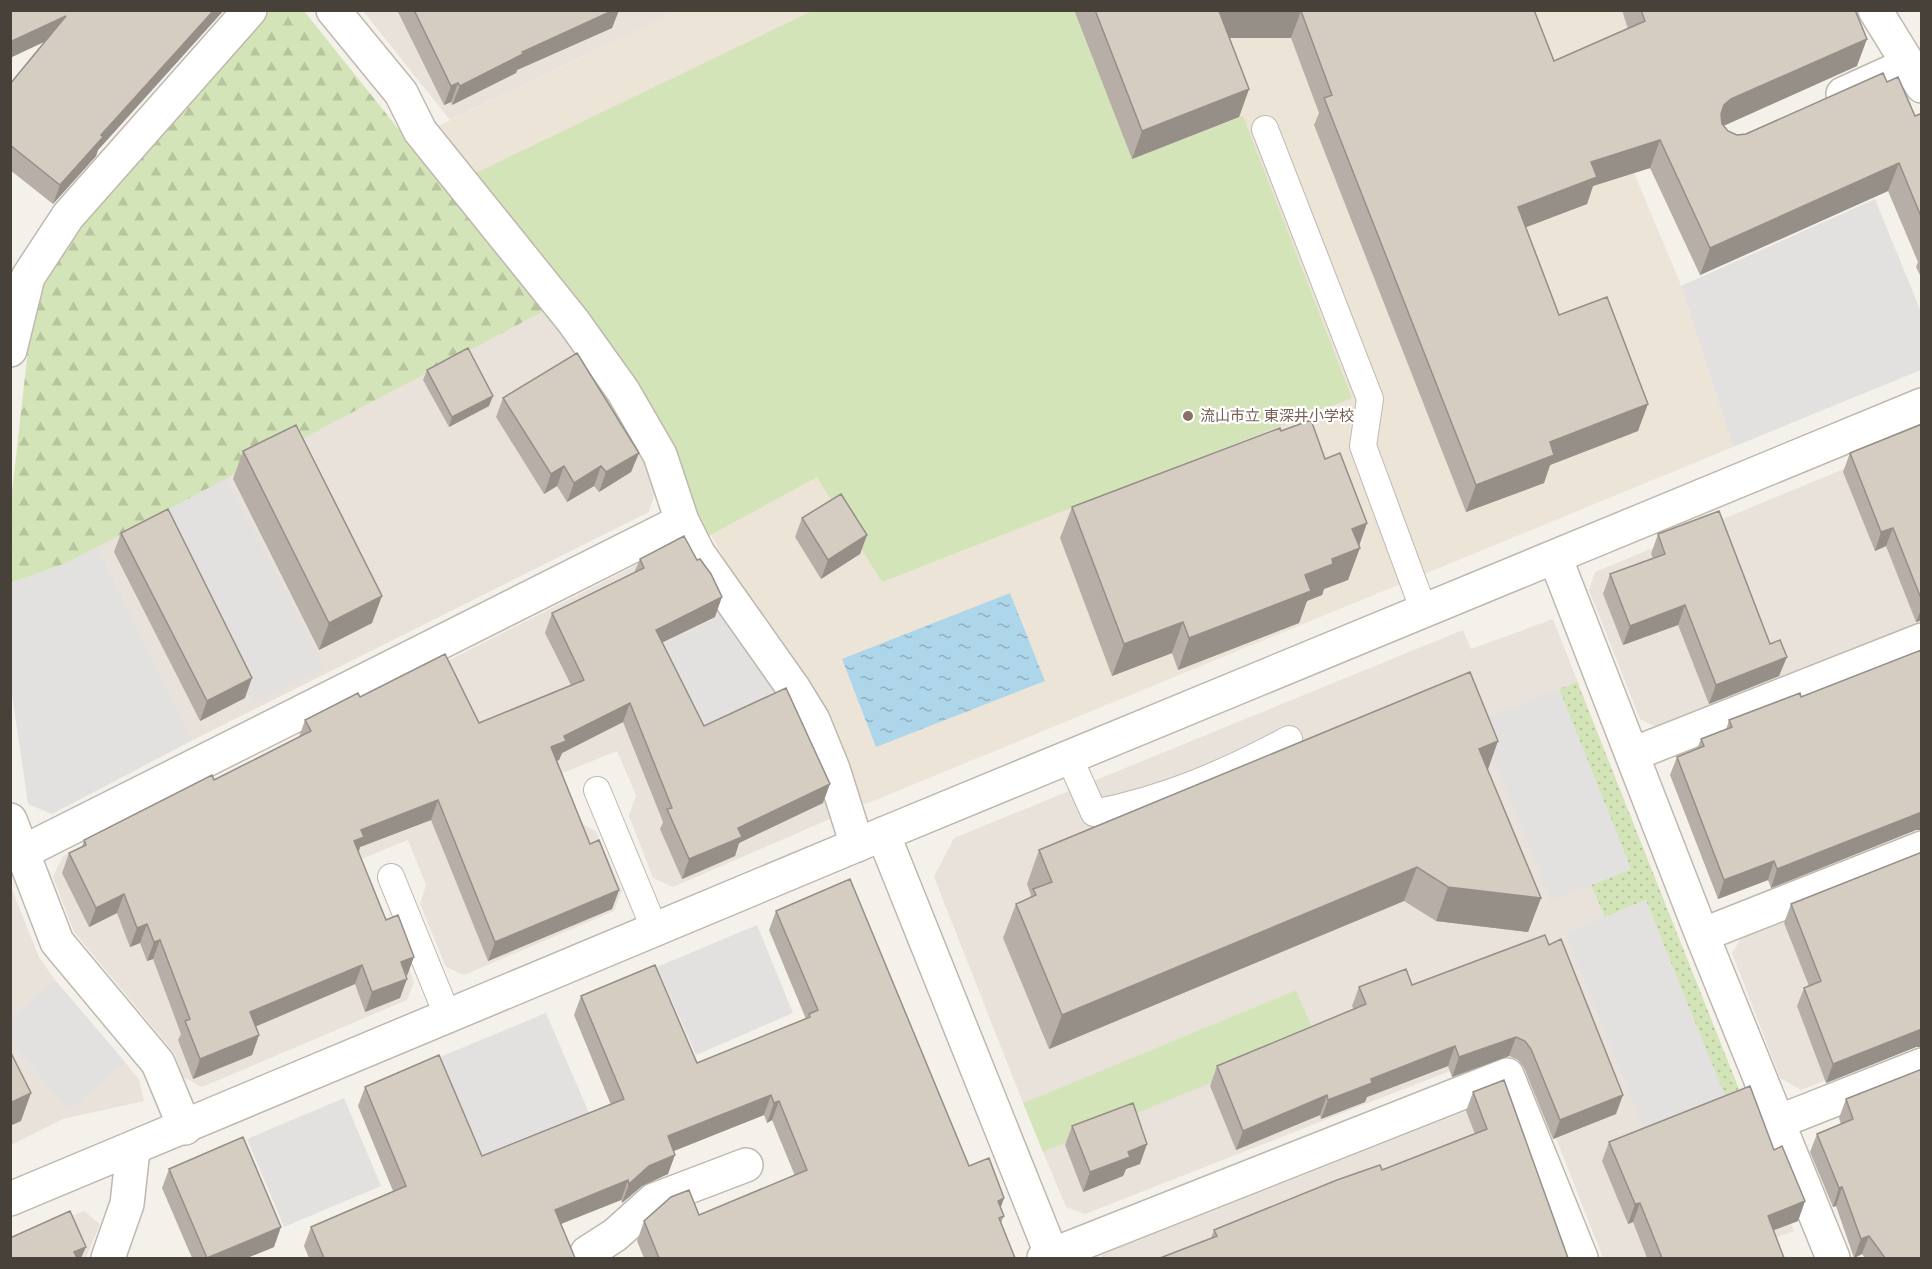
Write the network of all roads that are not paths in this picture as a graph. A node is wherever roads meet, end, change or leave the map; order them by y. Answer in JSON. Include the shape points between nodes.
{"nodes":[{"id":1,"x":250,"y":10,"type":"edge"},
{"id":2,"x":333,"y":10,"type":"edge"},
{"id":3,"x":1875,"y":10,"type":"edge"},
{"id":4,"x":1915,"y":75,"type":"edge"},
{"id":5,"x":1814,"y":106,"type":"edge"},
{"id":6,"x":1265,"y":129,"type":"dead end"},
{"id":7,"x":10,"y":350,"type":"edge"},
{"id":8,"x":1922,"y":405,"type":"edge"},
{"id":9,"x":682,"y":521,"type":"junction"},
{"id":10,"x":1555,"y":557,"type":"junction"},
{"id":11,"x":1425,"y":611,"type":"junction"},
{"id":12,"x":1922,"y":640,"type":"edge"},
{"id":13,"x":1289,"y":739,"type":"dead end"},
{"id":14,"x":1633,"y":754,"type":"junction"},
{"id":15,"x":1069,"y":757,"type":"junction"},
{"id":16,"x":597,"y":790,"type":"dead end"},
{"id":17,"x":10,"y":820,"type":"edge"},
{"id":18,"x":870,"y":839,"type":"junction"},
{"id":19,"x":1922,"y":848,"type":"edge"},
{"id":20,"x":21,"y":853,"type":"junction"},
{"id":21,"x":391,"y":878,"type":"dead end"},
{"id":22,"x":656,"y":930,"type":"junction"},
{"id":23,"x":1702,"y":935,"type":"junction"},
{"id":24,"x":448,"y":1017,"type":"junction"},
{"id":25,"x":1922,"y":1065,"type":"edge"},
{"id":26,"x":1778,"y":1122,"type":"junction"},
{"id":27,"x":185,"y":1128,"type":"junction"},
{"id":28,"x":133,"y":1150,"type":"junction"},
{"id":29,"x":746,"y":1165,"type":"dead end"},
{"id":30,"x":10,"y":1200,"type":"edge"},
{"id":31,"x":583,"y":1257,"type":"edge"},
{"id":32,"x":1049,"y":1257,"type":"edge"},
{"id":33,"x":108,"y":1258,"type":"edge"},
{"id":34,"x":1581,"y":1258,"type":"edge"},
{"id":35,"x":1833,"y":1258,"type":"edge"}],
"edges":[{"from":1,"to":7,"type":"street","via":[[68,216],[28,277]]},
{"from":2,"to":9,"type":"street","via":[[401,93],[420,131],[573,321],[623,391],[660,455]]},
{"from":3,"to":4,"type":"street"},
{"from":4,"to":5,"type":"street"},
{"from":6,"to":11,"type":"lane","via":[[1370,399],[1363,446]]},
{"from":8,"to":10,"type":"street"},
{"from":9,"to":18,"type":"street","via":[[698,553],[813,720],[833,769]]},
{"from":9,"to":20,"type":"street"},
{"from":10,"to":11,"type":"street"},
{"from":10,"to":14,"type":"street"},
{"from":11,"to":15,"type":"street"},
{"from":12,"to":14,"type":"street"},
{"from":13,"to":15,"type":"lane","via":[[1228,771],[1139,804],[1094,813]]},
{"from":14,"to":23,"type":"street"},
{"from":15,"to":18,"type":"street"},
{"from":16,"to":22,"type":"lane"},
{"from":17,"to":20,"type":"street"},
{"from":18,"to":22,"type":"street"},
{"from":18,"to":32,"type":"street"},
{"from":19,"to":23,"type":"street"},
{"from":20,"to":27,"type":"street","via":[[57,942],[158,1063]]},
{"from":21,"to":24,"type":"lane"},
{"from":22,"to":24,"type":"street"},
{"from":23,"to":26,"type":"street"},
{"from":24,"to":27,"type":"street"},
{"from":25,"to":26,"type":"street"},
{"from":26,"to":35,"type":"street"},
{"from":27,"to":28,"type":"street"},
{"from":28,"to":30,"type":"street"},
{"from":28,"to":33,"type":"street","via":[[127,1204]]},
{"from":29,"to":31,"type":"street","via":[[654,1200]]},
{"from":32,"to":34,"type":"street","via":[[1507,1075]]}]}
